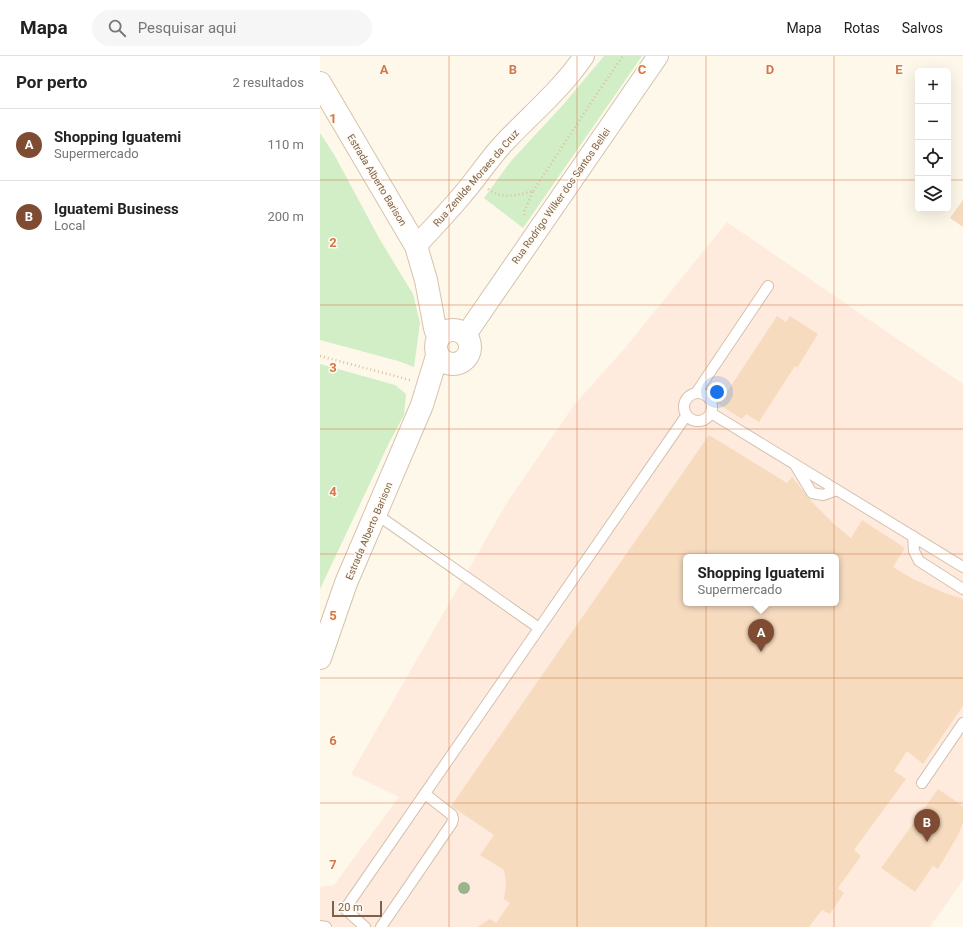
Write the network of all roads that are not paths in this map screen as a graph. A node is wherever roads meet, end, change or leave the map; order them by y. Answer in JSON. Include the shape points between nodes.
{"nodes":[{"id":1,"x":584,"y":56,"type":"edge"},
{"id":2,"x":658,"y":56,"type":"edge"},
{"id":3,"x":320,"y":83,"type":"edge"},
{"id":4,"x":416,"y":246,"type":"junction"},
{"id":5,"x":768,"y":286,"type":"dead end"},
{"id":6,"x":449,"y":345,"type":"junction"},
{"id":7,"x":696,"y":393,"type":"junction"},
{"id":8,"x":711,"y":413,"type":"junction"},
{"id":9,"x":686,"y":416,"type":"junction"},
{"id":10,"x":793,"y":462,"type":"junction"},
{"id":11,"x":837,"y":490,"type":"junction"},
{"id":12,"x":376,"y":514,"type":"junction"},
{"id":13,"x":913,"y":536,"type":"junction"},
{"id":14,"x":948,"y":558,"type":"junction"},
{"id":15,"x":963,"y":567,"type":"edge"},
{"id":16,"x":939,"y":574,"type":"junction"},
{"id":17,"x":963,"y":589,"type":"edge"},
{"id":18,"x":540,"y":628,"type":"junction"},
{"id":19,"x":320,"y":658,"type":"edge"},
{"id":20,"x":963,"y":723,"type":"edge"},
{"id":21,"x":922,"y":783,"type":"dead end"},
{"id":22,"x":425,"y":794,"type":"junction"},
{"id":23,"x":320,"y":926,"type":"edge"},
{"id":24,"x":326,"y":927,"type":"edge"},
{"id":25,"x":365,"y":927,"type":"edge"},
{"id":26,"x":381,"y":927,"type":"edge"}],
"edges":[{"from":1,"to":4,"type":"street","name":"Rua Zenilde Moraes da Cruz","via":[[558,88],[510,136],[464,193]]},
{"from":2,"to":6,"type":"street","name":"Rua Rodrigo Wilker dos Santos Bellei","via":[[539,229]]},
{"from":3,"to":4,"type":"street","name":"Estrada Alberto Barison"},
{"from":4,"to":6,"type":"street","name":"Estrada Alberto Barison"},
{"from":5,"to":7,"type":"lane"},
{"from":6,"to":12,"type":"street","name":"Estrada Alberto Barison","via":[[425,395]]},
{"from":7,"to":8,"type":"lane","via":[[709,398],[712,405]]},
{"from":7,"to":9,"type":"lane","via":[[684,402]]},
{"from":8,"to":9,"type":"lane","via":[[700,422]]},
{"from":8,"to":10,"type":"lane"},
{"from":9,"to":18,"type":"lane"},
{"from":10,"to":11,"type":"lane"},
{"from":10,"to":11,"type":"lane","via":[[812,493],[823,495]]},
{"from":11,"to":13,"type":"lane"},
{"from":12,"to":18,"type":"lane"},
{"from":12,"to":19,"type":"street","name":"Estrada Alberto Barison","via":[[346,583]]},
{"from":13,"to":14,"type":"lane"},
{"from":13,"to":16,"type":"lane","via":[[916,557]]},
{"from":14,"to":15,"type":"lane"},
{"from":14,"to":16,"type":"lane"},
{"from":16,"to":17,"type":"lane"},
{"from":18,"to":22,"type":"lane"},
{"from":20,"to":21,"type":"lane"},
{"from":22,"to":25,"type":"lane","via":[[345,909]]},
{"from":22,"to":26,"type":"lane","via":[[452,815],[452,823]]},
{"from":23,"to":24,"type":"lane"}]}
